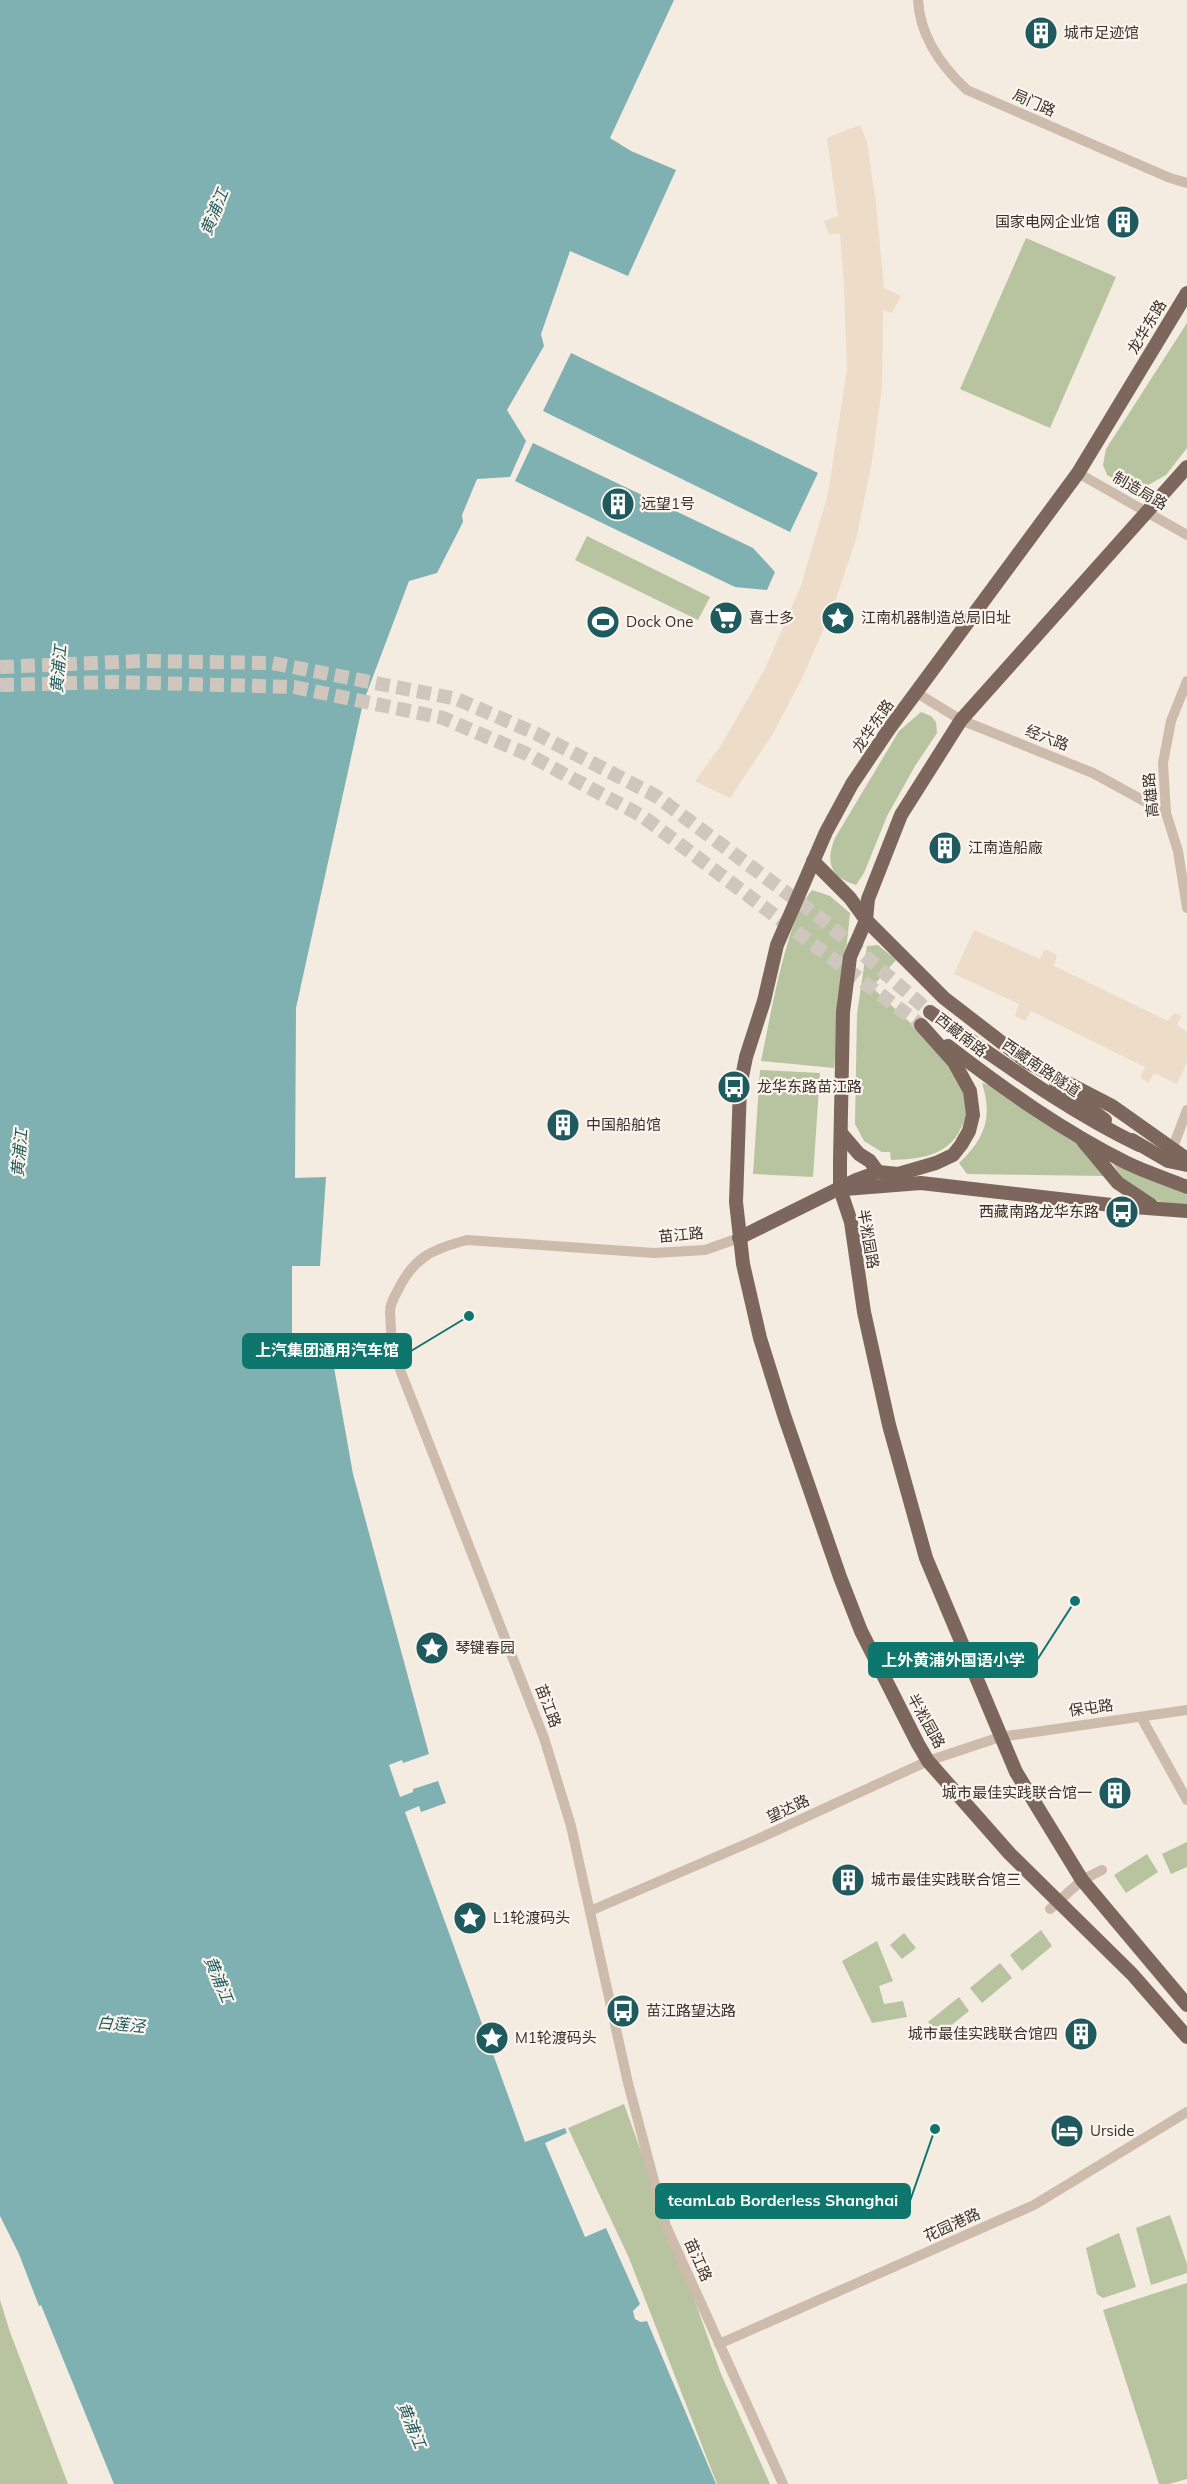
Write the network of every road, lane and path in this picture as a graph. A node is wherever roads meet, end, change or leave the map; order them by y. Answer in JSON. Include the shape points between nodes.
{"nodes":[{"id":1,"x":918,"y":0,"type":"edge"},
{"id":2,"x":1187,"y":183,"type":"edge"},
{"id":3,"x":1187,"y":293,"type":"edge"},
{"id":4,"x":1187,"y":467,"type":"edge"},
{"id":5,"x":1078,"y":473,"type":"junction"},
{"id":6,"x":1147,"y":513,"type":"junction"},
{"id":7,"x":1187,"y":535,"type":"edge"},
{"id":8,"x":1187,"y":681,"type":"edge"},
{"id":9,"x":917,"y":693,"type":"junction"},
{"id":10,"x":961,"y":720,"type":"junction"},
{"id":11,"x":1166,"y":813,"type":"junction"},
{"id":12,"x":813,"y":861,"type":"junction"},
{"id":13,"x":1187,"y":908,"type":"edge"},
{"id":14,"x":866,"y":920,"type":"junction"},
{"id":15,"x":930,"y":1012,"type":"tunnel mouth"},
{"id":16,"x":1027,"y":1062,"type":"junction"},
{"id":17,"x":1187,"y":1110,"type":"edge"},
{"id":18,"x":841,"y":1133,"type":"junction"},
{"id":19,"x":1077,"y":1135,"type":"junction"},
{"id":20,"x":1139,"y":1145,"type":"junction"},
{"id":21,"x":1170,"y":1155,"type":"junction"},
{"id":22,"x":1187,"y":1159,"type":"edge"},
{"id":23,"x":1187,"y":1165,"type":"edge"},
{"id":24,"x":878,"y":1172,"type":"junction"},
{"id":25,"x":1187,"y":1187,"type":"edge"},
{"id":26,"x":840,"y":1190,"type":"junction"},
{"id":27,"x":1156,"y":1208,"type":"junction"},
{"id":28,"x":1187,"y":1211,"type":"edge"},
{"id":29,"x":739,"y":1238,"type":"junction"},
{"id":30,"x":1187,"y":1710,"type":"edge"},
{"id":31,"x":1141,"y":1717,"type":"junction"},
{"id":32,"x":1000,"y":1737,"type":"junction"},
{"id":33,"x":928,"y":1761,"type":"junction"},
{"id":34,"x":1187,"y":1800,"type":"edge"},
{"id":35,"x":1102,"y":1870,"type":"dead end"},
{"id":36,"x":1082,"y":1880,"type":"junction"},
{"id":37,"x":1054,"y":1905,"type":"junction"},
{"id":38,"x":590,"y":1911,"type":"junction"},
{"id":39,"x":1187,"y":2005,"type":"edge"},
{"id":40,"x":1187,"y":2037,"type":"edge"},
{"id":41,"x":1187,"y":2112,"type":"edge"},
{"id":42,"x":719,"y":2344,"type":"junction"},
{"id":43,"x":783,"y":2484,"type":"edge"}],
"edges":[{"from":1,"to":2,"type":"street","name":"局门路","via":[[919,18],[930,45],[948,72],[967,90]]},
{"from":3,"to":5,"type":"main road","name":"龙华东路"},
{"from":4,"to":6,"type":"main road"},
{"from":5,"to":6,"type":"street","name":"制造局路"},
{"from":5,"to":9,"type":"main road","name":"龙华东路"},
{"from":6,"to":7,"type":"street","name":"制造局路"},
{"from":6,"to":10,"type":"main road"},
{"from":8,"to":11,"type":"street","name":"高雄路","via":[[1171,721],[1163,763]]},
{"from":9,"to":10,"type":"street","name":"经六路"},
{"from":9,"to":12,"type":"main road","name":"龙华东路","via":[[852,784]]},
{"from":10,"to":11,"type":"street","name":"经六路","via":[[1093,773]]},
{"from":10,"to":14,"type":"main road","via":[[901,815],[868,899]]},
{"from":11,"to":13,"type":"street","name":"高雄路","via":[[1178,851]]},
{"from":12,"to":14,"type":"main road","name":"西藏南路"},
{"from":12,"to":29,"type":"main road","name":"龙华东路","via":[[777,945],[746,1057],[739,1107]]},
{"from":14,"to":16,"type":"main road","name":"西藏南路","via":[[944,998]]},
{"from":14,"to":18,"type":"main road","via":[[850,957],[843,1012]]},
{"from":15,"to":20,"type":"main road","name":"西藏南路隧道","via":[[1046,1093]]},
{"from":16,"to":20,"type":"main road","name":"西藏南路"},
{"from":16,"to":21,"type":"main road","name":"西藏南路","via":[[1112,1106]]},
{"from":17,"to":21,"type":"street"},
{"from":18,"to":24,"type":"main road"},
{"from":18,"to":26,"type":"main road"},
{"from":19,"to":24,"type":"main road","name":"西藏南路","via":[[1005,1090],[921,1025],[954,1062],[970,1091],[973,1115],[969,1131],[953,1155],[936,1163],[898,1174]]},
{"from":19,"to":25,"type":"main road","name":"西藏南路","via":[[1128,1163]]},
{"from":19,"to":27,"type":"main road","via":[[1118,1183]]},
{"from":20,"to":21,"type":"main road","name":"西藏南路"},
{"from":21,"to":22,"type":"main road","name":"西藏南路"},
{"from":21,"to":23,"type":"main road","name":"西藏南路"},
{"from":24,"to":26,"type":"main road","name":"西藏南路"},
{"from":26,"to":27,"type":"main road","name":"西藏南路","via":[[921,1183]]},
{"from":26,"to":29,"type":"main road","name":"西藏南路"},
{"from":26,"to":32,"type":"main road","name":"半淞园路","via":[[851,1222],[864,1312],[889,1425],[926,1558]]},
{"from":27,"to":28,"type":"main road","name":"西藏南路"},
{"from":29,"to":33,"type":"main road","name":"半淞园路","via":[[760,1338],[840,1577],[861,1631]]},
{"from":29,"to":38,"type":"street","name":"苗江路","via":[[705,1250],[654,1253],[467,1240],[439,1247],[420,1258],[403,1279],[390,1306],[392,1349],[544,1738],[571,1826]]},
{"from":30,"to":31,"type":"street","name":"保屯路"},
{"from":31,"to":32,"type":"street","name":"保屯路"},
{"from":31,"to":34,"type":"street"},
{"from":32,"to":33,"type":"street","name":"望达路"},
{"from":32,"to":36,"type":"main road","name":"半淞园路","via":[[1016,1772]]},
{"from":33,"to":37,"type":"main road","name":"半淞园路"},
{"from":33,"to":38,"type":"street","name":"望达路"},
{"from":35,"to":36,"type":"street"},
{"from":36,"to":37,"type":"street"},
{"from":36,"to":39,"type":"main road","name":"半淞园路"},
{"from":37,"to":40,"type":"main road","name":"半淞园路","via":[[1132,1974]]},
{"from":38,"to":42,"type":"street","name":"苗江路","via":[[627,2083],[666,2226]]},
{"from":41,"to":42,"type":"street","name":"花园港路","via":[[1034,2205]]},
{"from":42,"to":43,"type":"street","name":"苗江路"}]}
